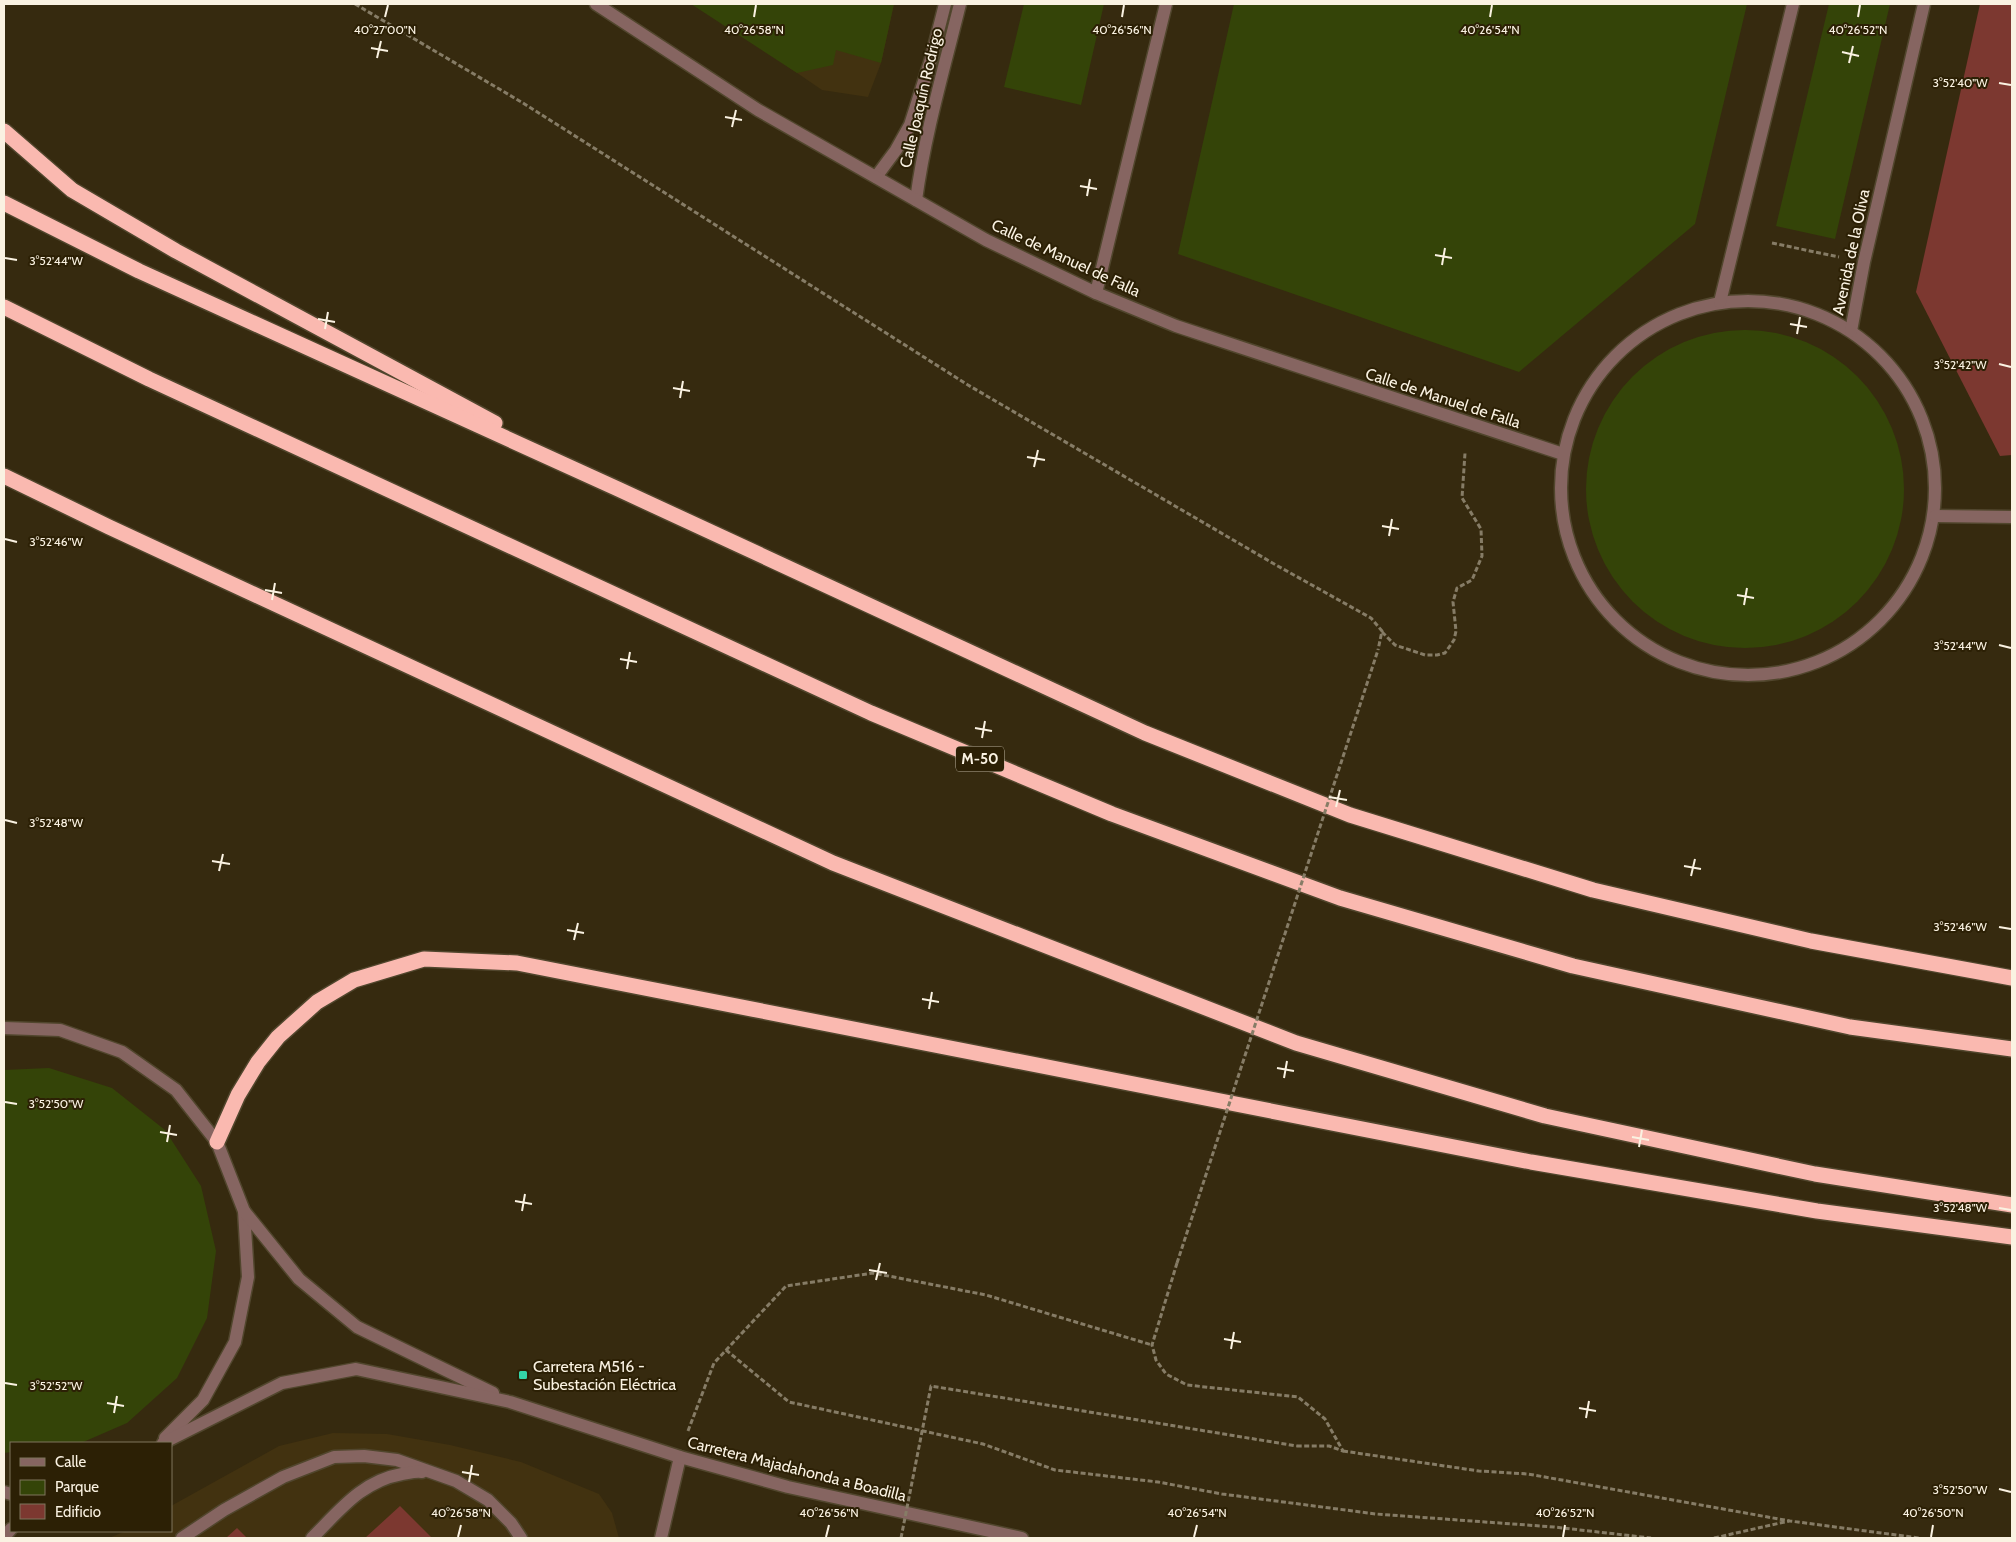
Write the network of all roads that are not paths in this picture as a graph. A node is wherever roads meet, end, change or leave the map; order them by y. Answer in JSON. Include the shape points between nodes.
{"nodes":[{"id":1,"x":596,"y":4,"type":"edge"},
{"id":2,"x":945,"y":4,"type":"edge"},
{"id":3,"x":960,"y":4,"type":"edge"},
{"id":4,"x":1166,"y":4,"type":"edge"},
{"id":5,"x":1793,"y":4,"type":"edge"},
{"id":6,"x":1924,"y":4,"type":"edge"},
{"id":7,"x":4,"y":131,"type":"edge"},
{"id":8,"x":876,"y":177,"type":"junction"},
{"id":9,"x":916,"y":200,"type":"junction"},
{"id":10,"x":4,"y":203,"type":"edge"},
{"id":11,"x":1096,"y":293,"type":"junction"},
{"id":12,"x":1720,"y":302,"type":"junction"},
{"id":13,"x":4,"y":307,"type":"edge"},
{"id":14,"x":1851,"y":331,"type":"junction"},
{"id":15,"x":1563,"y":454,"type":"junction"},
{"id":16,"x":4,"y":476,"type":"edge"},
{"id":17,"x":618,"y":489,"type":"junction"},
{"id":18,"x":1935,"y":516,"type":"junction"},
{"id":19,"x":2012,"y":517,"type":"edge"},
{"id":20,"x":2012,"y":978,"type":"edge"},
{"id":21,"x":4,"y":1028,"type":"edge"},
{"id":22,"x":2012,"y":1049,"type":"edge"},
{"id":23,"x":217,"y":1142,"type":"junction"},
{"id":24,"x":2012,"y":1205,"type":"edge"},
{"id":25,"x":244,"y":1211,"type":"junction"},
{"id":26,"x":2012,"y":1236,"type":"edge"},
{"id":27,"x":510,"y":1402,"type":"junction"},
{"id":28,"x":162,"y":1442,"type":"edge"},
{"id":29,"x":163,"y":1442,"type":"edge"},
{"id":30,"x":680,"y":1457,"type":"junction"},
{"id":31,"x":432,"y":1474,"type":"junction"},
{"id":32,"x":182,"y":1538,"type":"edge"},
{"id":33,"x":312,"y":1538,"type":"edge"},
{"id":34,"x":522,"y":1538,"type":"edge"},
{"id":35,"x":661,"y":1538,"type":"edge"},
{"id":36,"x":1022,"y":1538,"type":"edge"}],
"edges":[{"from":1,"to":8,"type":"street","name":"Calle de Manuel de Falla","via":[[758,110]]},
{"from":2,"to":8,"type":"street","name":"Calle Joaquín Rodrigo","via":[[910,126]]},
{"from":3,"to":9,"type":"street","name":"Calle Joaquín Rodrigo","via":[[937,91]]},
{"from":4,"to":11,"type":"street"},
{"from":5,"to":12,"type":"street"},
{"from":6,"to":14,"type":"street","name":"Avenida de la Oliva"},
{"from":7,"to":17,"type":"highway","via":[[88,200],[176,251]]},
{"from":8,"to":9,"type":"street","name":"Calle de Manuel de Falla"},
{"from":9,"to":11,"type":"street","name":"Calle de Manuel de Falla","via":[[986,240]]},
{"from":10,"to":17,"type":"highway","via":[[139,271]]},
{"from":11,"to":15,"type":"street","name":"Calle de Manuel de Falla","via":[[1176,326]]},
{"from":12,"to":14,"type":"street","name":"Avenida de la Oliva","via":[[1766,300],[1810,310]]},
{"from":12,"to":15,"type":"street","name":"Avenida de la Oliva","via":[[1665,319],[1618,353],[1582,399]]},
{"from":13,"to":22,"type":"highway","number":"M-50","via":[[149,379],[871,713],[1121,817],[1340,898],[1573,966],[1850,1027]]},
{"from":14,"to":18,"type":"street","name":"Avenida de la Oliva","via":[[1892,366],[1920,411],[1934,462]]},
{"from":15,"to":18,"type":"street","name":"Avenida de la Oliva","via":[[1561,513],[1579,571],[1590,587],[1613,620],[1661,656],[1717,675],[1777,675],[1834,657],[1882,621],[1917,573]]},
{"from":16,"to":24,"type":"highway","via":[[833,863],[1296,1043],[1545,1116],[1815,1174]]},
{"from":17,"to":20,"type":"highway","via":[[1146,733],[1350,815],[1594,890],[1811,941]]},
{"from":18,"to":19,"type":"street"},
{"from":21,"to":23,"type":"street","via":[[60,1030],[122,1052],[176,1090]]},
{"from":23,"to":25,"type":"street"},
{"from":23,"to":26,"type":"highway","via":[[238,1095],[258,1062],[278,1036],[317,1002],[354,980],[424,959],[517,963],[1531,1162],[1817,1211]]},
{"from":25,"to":27,"type":"street","name":"Carretera Majadahonda a Boadilla","via":[[299,1279],[357,1327]]},
{"from":25,"to":28,"type":"street","via":[[248,1277],[235,1342],[203,1400]]},
{"from":27,"to":29,"type":"street","name":"Carretera Majadahonda a Boadilla","via":[[356,1369],[282,1383]]},
{"from":27,"to":30,"type":"street","name":"Carretera Majadahonda a Boadilla"},
{"from":30,"to":35,"type":"street"},
{"from":30,"to":36,"type":"street","name":"Carretera Majadahonda a Boadilla","via":[[788,1487]]},
{"from":31,"to":32,"type":"street","via":[[397,1460],[334,1456],[283,1477]]},
{"from":31,"to":33,"type":"street","via":[[416,1472],[379,1480],[358,1492]]},
{"from":31,"to":34,"type":"street","via":[[456,1481],[488,1500],[512,1523]]}]}
